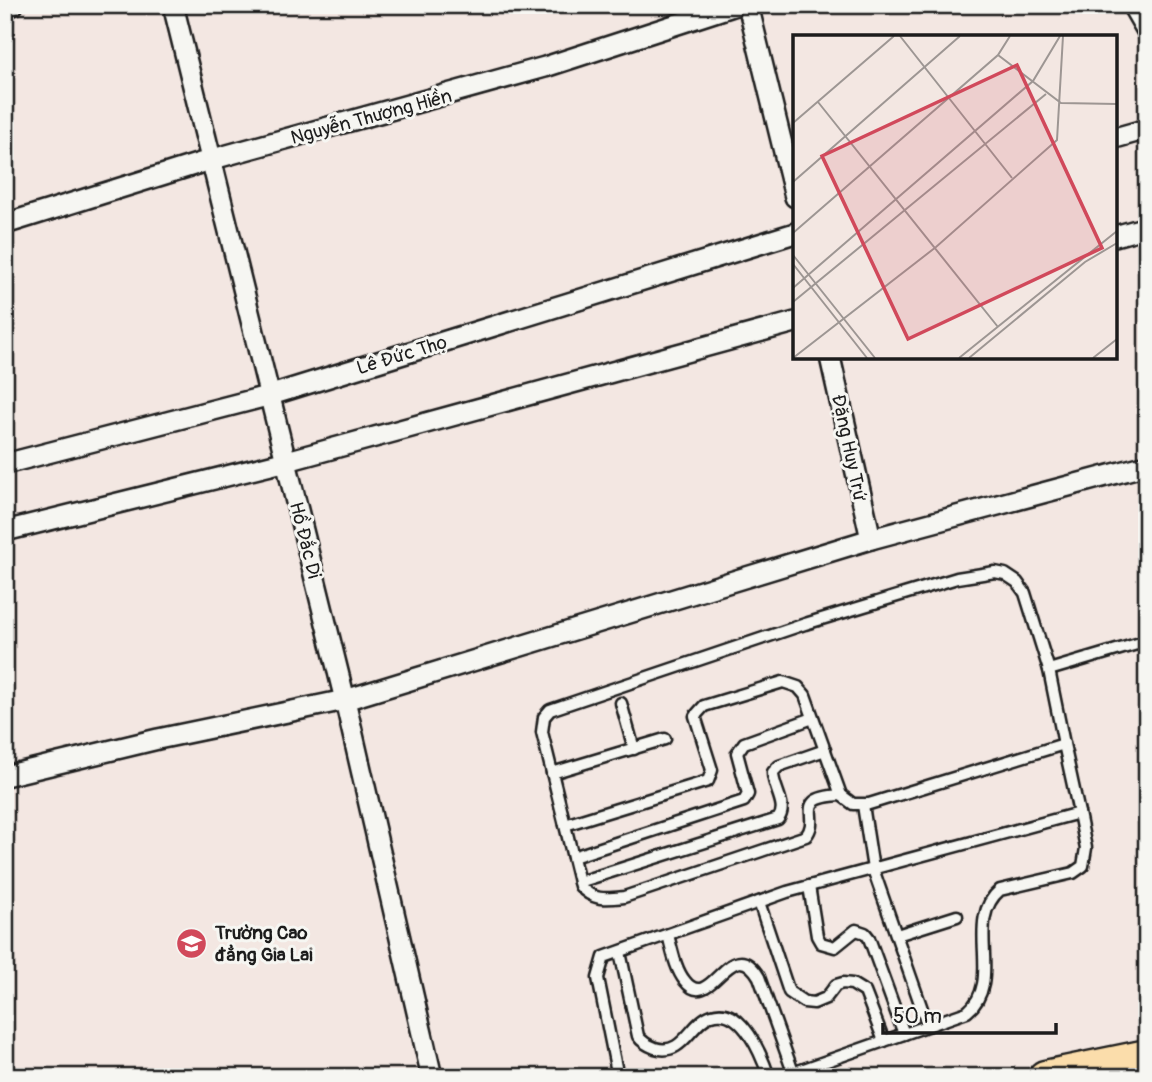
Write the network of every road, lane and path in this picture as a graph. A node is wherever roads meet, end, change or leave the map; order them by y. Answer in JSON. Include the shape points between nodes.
{"nodes":[{"id":1,"x":13,"y":5,"type":"edge"},
{"id":2,"x":173,"y":5,"type":"edge"},
{"id":3,"x":736,"y":5,"type":"edge"},
{"id":4,"x":748,"y":5,"type":"edge"},
{"id":5,"x":1132,"y":5,"type":"edge"},
{"id":6,"x":5,"y":7,"type":"edge"},
{"id":7,"x":1147,"y":31,"type":"edge"},
{"id":8,"x":1147,"y":128,"type":"edge"},
{"id":9,"x":1117,"y":137,"type":"edge"},
{"id":10,"x":213,"y":159,"type":"junction"},
{"id":11,"x":793,"y":189,"type":"edge"},
{"id":12,"x":5,"y":224,"type":"edge"},
{"id":13,"x":1147,"y":227,"type":"edge"},
{"id":14,"x":793,"y":234,"type":"edge"},
{"id":15,"x":1117,"y":235,"type":"edge"},
{"id":16,"x":793,"y":323,"type":"edge"},
{"id":17,"x":830,"y":359,"type":"edge"},
{"id":18,"x":271,"y":395,"type":"junction"},
{"id":19,"x":287,"y":461,"type":"junction"},
{"id":20,"x":5,"y":464,"type":"edge"},
{"id":21,"x":1147,"y":465,"type":"edge"},
{"id":22,"x":5,"y":531,"type":"edge"},
{"id":23,"x":871,"y":539,"type":"junction"},
{"id":24,"x":1147,"y":640,"type":"edge"},
{"id":25,"x":1049,"y":670,"type":"junction"},
{"id":26,"x":345,"y":700,"type":"junction"},
{"id":27,"x":621,"y":703,"type":"dead end"},
{"id":28,"x":813,"y":718,"type":"junction"},
{"id":29,"x":665,"y":739,"type":"dead end"},
{"id":30,"x":1064,"y":744,"type":"junction"},
{"id":31,"x":634,"y":749,"type":"junction"},
{"id":32,"x":825,"y":750,"type":"junction"},
{"id":33,"x":552,"y":773,"type":"junction"},
{"id":34,"x":5,"y":776,"type":"edge"},
{"id":35,"x":841,"y":795,"type":"junction"},
{"id":36,"x":863,"y":805,"type":"junction"},
{"id":37,"x":1079,"y":813,"type":"junction"},
{"id":38,"x":565,"y":825,"type":"junction"},
{"id":39,"x":573,"y":857,"type":"junction"},
{"id":40,"x":873,"y":869,"type":"junction"},
{"id":41,"x":579,"y":882,"type":"junction"},
{"id":42,"x":809,"y":886,"type":"junction"},
{"id":43,"x":759,"y":902,"type":"junction"},
{"id":44,"x":957,"y":916,"type":"dead end"},
{"id":45,"x":667,"y":934,"type":"junction"},
{"id":46,"x":897,"y":936,"type":"junction"},
{"id":47,"x":620,"y":952,"type":"junction"},
{"id":48,"x":928,"y":1026,"type":"junction"},
{"id":49,"x":904,"y":1034,"type":"junction"},
{"id":50,"x":884,"y":1041,"type":"junction"},
{"id":51,"x":1147,"y":1056,"type":"edge"},
{"id":52,"x":793,"y":1072,"type":"junction"},
{"id":53,"x":432,"y":1077,"type":"edge"},
{"id":54,"x":618,"y":1077,"type":"edge"},
{"id":55,"x":769,"y":1077,"type":"edge"},
{"id":56,"x":781,"y":1077,"type":"edge"},
{"id":57,"x":1045,"y":1077,"type":"edge"}],
"edges":[{"from":1,"to":6,"type":"street"},
{"from":2,"to":10,"type":"street","name":"Hồ Đắc Di"},
{"from":3,"to":10,"type":"street","name":"Nguyễn Thượng Hiền","via":[[522,74]]},
{"from":4,"to":11,"type":"street"},
{"from":5,"to":7,"type":"street"},
{"from":8,"to":9,"type":"street"},
{"from":10,"to":12,"type":"street","name":"Nguyễn Thượng Hiền"},
{"from":10,"to":18,"type":"street","name":"Hồ Đắc Di"},
{"from":13,"to":15,"type":"street"},
{"from":14,"to":18,"type":"street","name":"Lê Đức Thọ"},
{"from":16,"to":19,"type":"street"},
{"from":17,"to":23,"type":"street","name":"Đặng Huy Trứ"},
{"from":18,"to":19,"type":"street","name":"Hồ Đắc Di"},
{"from":18,"to":20,"type":"street","name":"Lê Đức Thọ"},
{"from":19,"to":22,"type":"street"},
{"from":19,"to":26,"type":"street","name":"Hồ Đắc Di"},
{"from":21,"to":23,"type":"street"},
{"from":23,"to":26,"type":"street"},
{"from":24,"to":25,"type":"lane"},
{"from":25,"to":30,"type":"lane"},
{"from":25,"to":33,"type":"lane","via":[[1025,593],[1017,582],[995,572],[957,578],[550,710],[541,732]]},
{"from":26,"to":34,"type":"street"},
{"from":26,"to":53,"type":"street","name":"Hồ Đắc Di"},
{"from":27,"to":31,"type":"lane"},
{"from":28,"to":32,"type":"lane"},
{"from":28,"to":38,"type":"lane","via":[[805,695],[789,682],[704,706],[695,716],[712,770],[708,781]]},
{"from":28,"to":39,"type":"lane","via":[[744,743],[737,753],[747,786],[744,800]]},
{"from":29,"to":31,"type":"lane"},
{"from":30,"to":36,"type":"lane"},
{"from":30,"to":37,"type":"lane"},
{"from":31,"to":33,"type":"lane"},
{"from":32,"to":35,"type":"lane"},
{"from":32,"to":41,"type":"lane","via":[[773,772],[783,808],[778,819]]},
{"from":33,"to":38,"type":"lane"},
{"from":35,"to":36,"type":"lane"},
{"from":35,"to":41,"type":"lane","via":[[812,802],[806,836],[705,871],[603,900],[586,893]]},
{"from":36,"to":40,"type":"lane"},
{"from":37,"to":40,"type":"lane"},
{"from":37,"to":48,"type":"lane","via":[[1086,848],[1083,866],[1073,873],[1000,890],[992,897],[986,908],[985,976],[977,1004]]},
{"from":38,"to":39,"type":"lane"},
{"from":39,"to":41,"type":"lane"},
{"from":40,"to":42,"type":"lane"},
{"from":40,"to":46,"type":"lane"},
{"from":42,"to":43,"type":"lane"},
{"from":42,"to":49,"type":"lane","via":[[821,943],[835,947],[856,930],[869,938]]},
{"from":43,"to":45,"type":"lane"},
{"from":43,"to":50,"type":"lane","via":[[789,992],[814,1003],[826,999],[836,985],[852,984],[865,992]]},
{"from":44,"to":46,"type":"lane"},
{"from":45,"to":47,"type":"lane"},
{"from":45,"to":52,"type":"lane","via":[[681,975],[695,988],[715,982],[734,963],[753,967]]},
{"from":46,"to":48,"type":"lane"},
{"from":47,"to":54,"type":"lane","via":[[604,957],[598,978]]},
{"from":47,"to":55,"type":"lane","via":[[642,1042],[661,1050],[672,1048],[701,1022],[722,1013],[748,1032]]},
{"from":48,"to":49,"type":"lane"},
{"from":49,"to":50,"type":"lane"},
{"from":50,"to":52,"type":"lane"},
{"from":51,"to":57,"type":"main road"},
{"from":52,"to":56,"type":"lane"}]}
